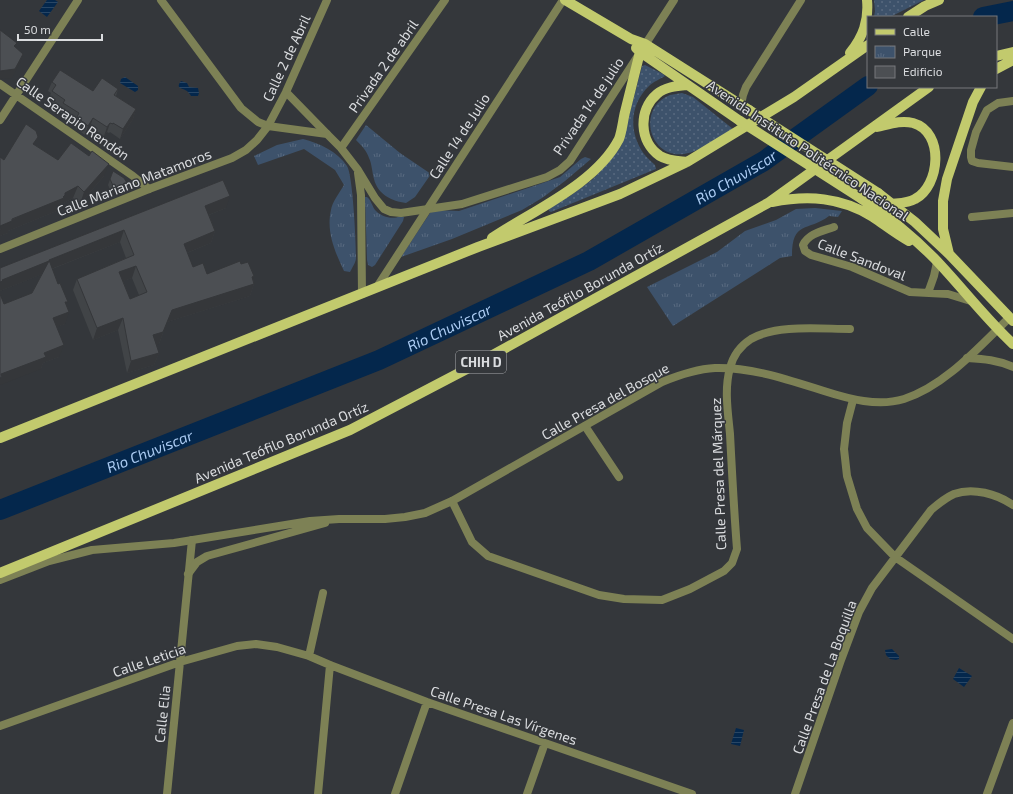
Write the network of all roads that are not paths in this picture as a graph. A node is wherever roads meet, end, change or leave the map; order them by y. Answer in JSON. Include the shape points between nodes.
{"nodes":[{"id":1,"x":78,"y":0,"type":"edge"},
{"id":2,"x":161,"y":0,"type":"edge"},
{"id":3,"x":327,"y":0,"type":"edge"},
{"id":4,"x":445,"y":0,"type":"edge"},
{"id":5,"x":564,"y":0,"type":"edge"},
{"id":6,"x":674,"y":0,"type":"edge"},
{"id":7,"x":801,"y":0,"type":"edge"},
{"id":8,"x":867,"y":0,"type":"edge"},
{"id":9,"x":939,"y":0,"type":"edge"},
{"id":10,"x":867,"y":16,"type":"edge"},
{"id":11,"x":910,"y":16,"type":"edge"},
{"id":12,"x":867,"y":18,"type":"edge"},
{"id":13,"x":867,"y":46,"type":"edge"},
{"id":14,"x":642,"y":48,"type":"junction"},
{"id":15,"x":1013,"y":52,"type":"edge"},
{"id":16,"x":997,"y":56,"type":"edge"},
{"id":17,"x":1013,"y":60,"type":"edge"},
{"id":18,"x":843,"y":63,"type":"junction"},
{"id":19,"x":997,"y":69,"type":"edge"},
{"id":20,"x":0,"y":84,"type":"edge"},
{"id":21,"x":687,"y":85,"type":"junction"},
{"id":22,"x":928,"y":88,"type":"edge"},
{"id":23,"x":980,"y":88,"type":"edge"},
{"id":24,"x":286,"y":92,"type":"junction"},
{"id":25,"x":16,"y":94,"type":"junction"},
{"id":26,"x":1013,"y":101,"type":"edge"},
{"id":27,"x":745,"y":108,"type":"junction"},
{"id":28,"x":0,"y":120,"type":"edge"},
{"id":29,"x":268,"y":126,"type":"junction"},
{"id":30,"x":872,"y":129,"type":"junction"},
{"id":31,"x":327,"y":134,"type":"junction"},
{"id":32,"x":341,"y":148,"type":"junction"},
{"id":33,"x":687,"y":162,"type":"junction"},
{"id":34,"x":1013,"y":167,"type":"edge"},
{"id":35,"x":358,"y":170,"type":"junction"},
{"id":36,"x":149,"y":189,"type":"junction"},
{"id":37,"x":768,"y":203,"type":"junction"},
{"id":38,"x":891,"y":204,"type":"junction"},
{"id":39,"x":427,"y":209,"type":"junction"},
{"id":40,"x":1013,"y":213,"type":"edge"},
{"id":41,"x":972,"y":217,"type":"dead end"},
{"id":42,"x":834,"y":227,"type":"dead end"},
{"id":43,"x":478,"y":247,"type":"junction"},
{"id":44,"x":0,"y":249,"type":"edge"},
{"id":45,"x":949,"y":254,"type":"junction"},
{"id":46,"x":935,"y":259,"type":"junction"},
{"id":47,"x":377,"y":287,"type":"junction"},
{"id":48,"x":928,"y":293,"type":"junction"},
{"id":49,"x":362,"y":294,"type":"junction"},
{"id":50,"x":974,"y":302,"type":"junction"},
{"id":51,"x":1012,"y":317,"type":"edge"},
{"id":52,"x":850,"y":329,"type":"dead end"},
{"id":53,"x":997,"y":329,"type":"junction"},
{"id":54,"x":1013,"y":344,"type":"edge"},
{"id":55,"x":967,"y":358,"type":"junction"},
{"id":56,"x":1013,"y":367,"type":"edge"},
{"id":57,"x":730,"y":369,"type":"junction"},
{"id":58,"x":853,"y":400,"type":"junction"},
{"id":59,"x":585,"y":426,"type":"junction"},
{"id":60,"x":0,"y":438,"type":"edge"},
{"id":61,"x":619,"y":476,"type":"dead end"},
{"id":62,"x":452,"y":501,"type":"junction"},
{"id":63,"x":1013,"y":506,"type":"edge"},
{"id":64,"x":339,"y":519,"type":"junction"},
{"id":65,"x":192,"y":540,"type":"junction"},
{"id":66,"x":895,"y":558,"type":"junction"},
{"id":67,"x":0,"y":573,"type":"edge"},
{"id":68,"x":188,"y":574,"type":"junction"},
{"id":69,"x":0,"y":580,"type":"edge"},
{"id":70,"x":323,"y":593,"type":"dead end"},
{"id":71,"x":1013,"y":639,"type":"edge"},
{"id":72,"x":309,"y":656,"type":"junction"},
{"id":73,"x":180,"y":662,"type":"junction"},
{"id":74,"x":330,"y":665,"type":"junction"},
{"id":75,"x":426,"y":702,"type":"junction"},
{"id":76,"x":1013,"y":723,"type":"edge"},
{"id":77,"x":0,"y":726,"type":"edge"},
{"id":78,"x":545,"y":743,"type":"junction"},
{"id":79,"x":665,"y":785,"type":"junction"},
{"id":80,"x":167,"y":794,"type":"edge"},
{"id":81,"x":318,"y":794,"type":"edge"},
{"id":82,"x":395,"y":794,"type":"edge"},
{"id":83,"x":527,"y":794,"type":"edge"},
{"id":84,"x":662,"y":794,"type":"edge"},
{"id":85,"x":692,"y":794,"type":"edge"},
{"id":86,"x":795,"y":794,"type":"edge"},
{"id":87,"x":987,"y":794,"type":"edge"}],
"edges":[{"from":1,"to":25,"type":"street"},
{"from":2,"to":29,"type":"street","via":[[241,108],[258,122]]},
{"from":3,"to":24,"type":"street","name":"Calle 2 de Abril"},
{"from":4,"to":32,"type":"street","name":"Privada 2 de abril"},
{"from":5,"to":14,"type":"main road","name":"Avenida Instituto Politécnico Nacional"},
{"from":5,"to":39,"type":"street","name":"Calle 14 de Julio"},
{"from":6,"to":14,"type":"street","name":"Privada 14 de julio"},
{"from":7,"to":27,"type":"street","via":[[746,87],[743,95]]},
{"from":8,"to":10,"type":"main road"},
{"from":9,"to":11,"type":"main road"},
{"from":12,"to":18,"type":"main road","via":[[859,42]]},
{"from":13,"to":18,"type":"main road"},
{"from":14,"to":21,"type":"main road","name":"Avenida Instituto Politécnico Nacional"},
{"from":14,"to":27,"type":"main road","name":"Avenida Instituto Politécnico Nacional"},
{"from":14,"to":39,"type":"street","name":"Privada 14 de julio","via":[[570,161],[560,170],[547,177],[462,204]]},
{"from":14,"to":43,"type":"main road","via":[[619,137],[610,153],[588,176],[552,202]]},
{"from":15,"to":16,"type":"main road"},
{"from":17,"to":19,"type":"main road"},
{"from":18,"to":33,"type":"main road","via":[[794,97]]},
{"from":20,"to":25,"type":"street","name":"Calle Serapio Rendón"},
{"from":21,"to":33,"type":"main road","via":[[670,87],[657,94],[647,107],[643,120],[649,146],[660,156]]},
{"from":21,"to":46,"type":"main road","name":"Avenida Instituto Politécnico Nacional","bridge":true,"via":[[862,199],[906,232]]},
{"from":22,"to":30,"type":"main road","name":"Avenida Teófilo Borunda Ortíz","number":"CHIH D"},
{"from":23,"to":45,"type":"main road","via":[[973,102],[944,194],[943,228]]},
{"from":24,"to":29,"type":"street","name":"Calle 2 de Abril"},
{"from":24,"to":31,"type":"street"},
{"from":25,"to":28,"type":"street"},
{"from":25,"to":36,"type":"street","name":"Calle Serapio Rendón"},
{"from":26,"to":34,"type":"street","via":[[998,103],[987,110],[976,132],[971,157],[972,161],[978,163]]},
{"from":27,"to":38,"type":"main road","name":"Avenida Instituto Politécnico Nacional","bridge":true},
{"from":29,"to":31,"type":"street"},
{"from":29,"to":36,"type":"street","name":"Calle Mariano Matamoros","via":[[246,150],[232,158]]},
{"from":30,"to":37,"type":"main road","name":"Avenida Teófilo Borunda Ortíz","number":"CHIH D"},
{"from":30,"to":38,"type":"main road","via":[[899,121],[915,124],[927,131],[936,148],[936,162],[925,190],[916,199]]},
{"from":31,"to":32,"type":"street"},
{"from":32,"to":35,"type":"street"},
{"from":33,"to":43,"type":"main road","via":[[620,194]]},
{"from":35,"to":39,"type":"street","via":[[384,209],[401,213]]},
{"from":35,"to":49,"type":"street","via":[[361,195]]},
{"from":36,"to":44,"type":"street","name":"Calle Mariano Matamoros"},
{"from":37,"to":46,"type":"main road","via":[[808,197],[851,206]]},
{"from":37,"to":67,"type":"main road","name":"Avenida Teófilo Borunda Ortíz","number":"CHIH D","via":[[482,361],[350,430]]},
{"from":38,"to":45,"type":"main road","name":"Avenida Instituto Politécnico Nacional","via":[[915,222]]},
{"from":39,"to":47,"type":"street","name":"Calle 14 de Julio"},
{"from":40,"to":41,"type":"street"},
{"from":42,"to":48,"type":"street","name":"Calle Sandoval","via":[[812,235],[806,240],[803,246],[806,251],[910,292]]},
{"from":43,"to":47,"type":"main road"},
{"from":45,"to":51,"type":"main road","name":"Avenida Instituto Politécnico Nacional"},
{"from":46,"to":48,"type":"street","via":[[934,276]]},
{"from":46,"to":50,"type":"main road","name":"Avenida Instituto Politécnico Nacional"},
{"from":47,"to":49,"type":"main road"},
{"from":48,"to":50,"type":"street","via":[[948,294]]},
{"from":49,"to":60,"type":"main road"},
{"from":50,"to":53,"type":"main road","name":"Avenida Instituto Politécnico Nacional"},
{"from":51,"to":53,"type":"street","name":"Calle Presa del Bosque"},
{"from":52,"to":57,"type":"street","name":"Calle Presa del Márquez","via":[[800,329],[773,332],[752,339],[734,356]]},
{"from":53,"to":54,"type":"main road","name":"Avenida Instituto Politécnico Nacional"},
{"from":53,"to":55,"type":"street","name":"Calle Presa del Bosque"},
{"from":55,"to":56,"type":"street","via":[[991,359]]},
{"from":55,"to":58,"type":"street","name":"Calle Presa del Bosque","via":[[942,379],[922,392],[904,399],[883,402]]},
{"from":57,"to":58,"type":"street","name":"Calle Presa del Bosque","via":[[775,376]]},
{"from":57,"to":59,"type":"street","name":"Calle Presa del Bosque","via":[[697,371],[662,382]]},
{"from":57,"to":62,"type":"street","name":"Calle Presa del Márquez","via":[[727,395],[737,549],[732,563],[724,571],[690,589],[662,600],[624,599],[599,595],[506,563],[488,556],[472,542]]},
{"from":58,"to":66,"type":"street","via":[[844,449],[847,476],[857,509],[867,528]]},
{"from":59,"to":61,"type":"street"},
{"from":59,"to":62,"type":"street","name":"Calle Presa del Bosque"},
{"from":62,"to":64,"type":"street","name":"Calle Presa del Bosque","via":[[415,516]]},
{"from":63,"to":66,"type":"street","name":"Calle Presa de La Boquilla","via":[[1006,500],[988,493],[955,494],[931,510]]},
{"from":64,"to":65,"type":"street","name":"Calle Presa del Bosque"},
{"from":64,"to":68,"type":"street","via":[[207,556],[197,562]]},
{"from":65,"to":68,"type":"street","name":"Calle Elia"},
{"from":65,"to":69,"type":"street","name":"Calle Presa del Bosque","via":[[154,546],[92,550],[49,561]]},
{"from":66,"to":71,"type":"street"},
{"from":66,"to":86,"type":"street","name":"Calle Presa de La Boquilla","via":[[872,588],[860,612]]},
{"from":68,"to":73,"type":"street","name":"Calle Elia"},
{"from":70,"to":72,"type":"street"},
{"from":72,"to":73,"type":"street","name":"Calle Leticia","via":[[256,644],[237,646]]},
{"from":72,"to":74,"type":"street","name":"Calle Presa Las Vírgenes"},
{"from":73,"to":77,"type":"street","name":"Calle Leticia"},
{"from":73,"to":80,"type":"street","name":"Calle Elia"},
{"from":74,"to":75,"type":"street","name":"Calle Presa Las Vírgenes"},
{"from":74,"to":81,"type":"street"},
{"from":75,"to":78,"type":"street","name":"Calle Presa Las Vírgenes"},
{"from":75,"to":82,"type":"street"},
{"from":76,"to":87,"type":"street"},
{"from":78,"to":79,"type":"street","name":"Calle Presa Las Vírgenes"},
{"from":78,"to":83,"type":"street"},
{"from":79,"to":84,"type":"street"},
{"from":79,"to":85,"type":"street","name":"Calle Presa Las Vírgenes"}]}
